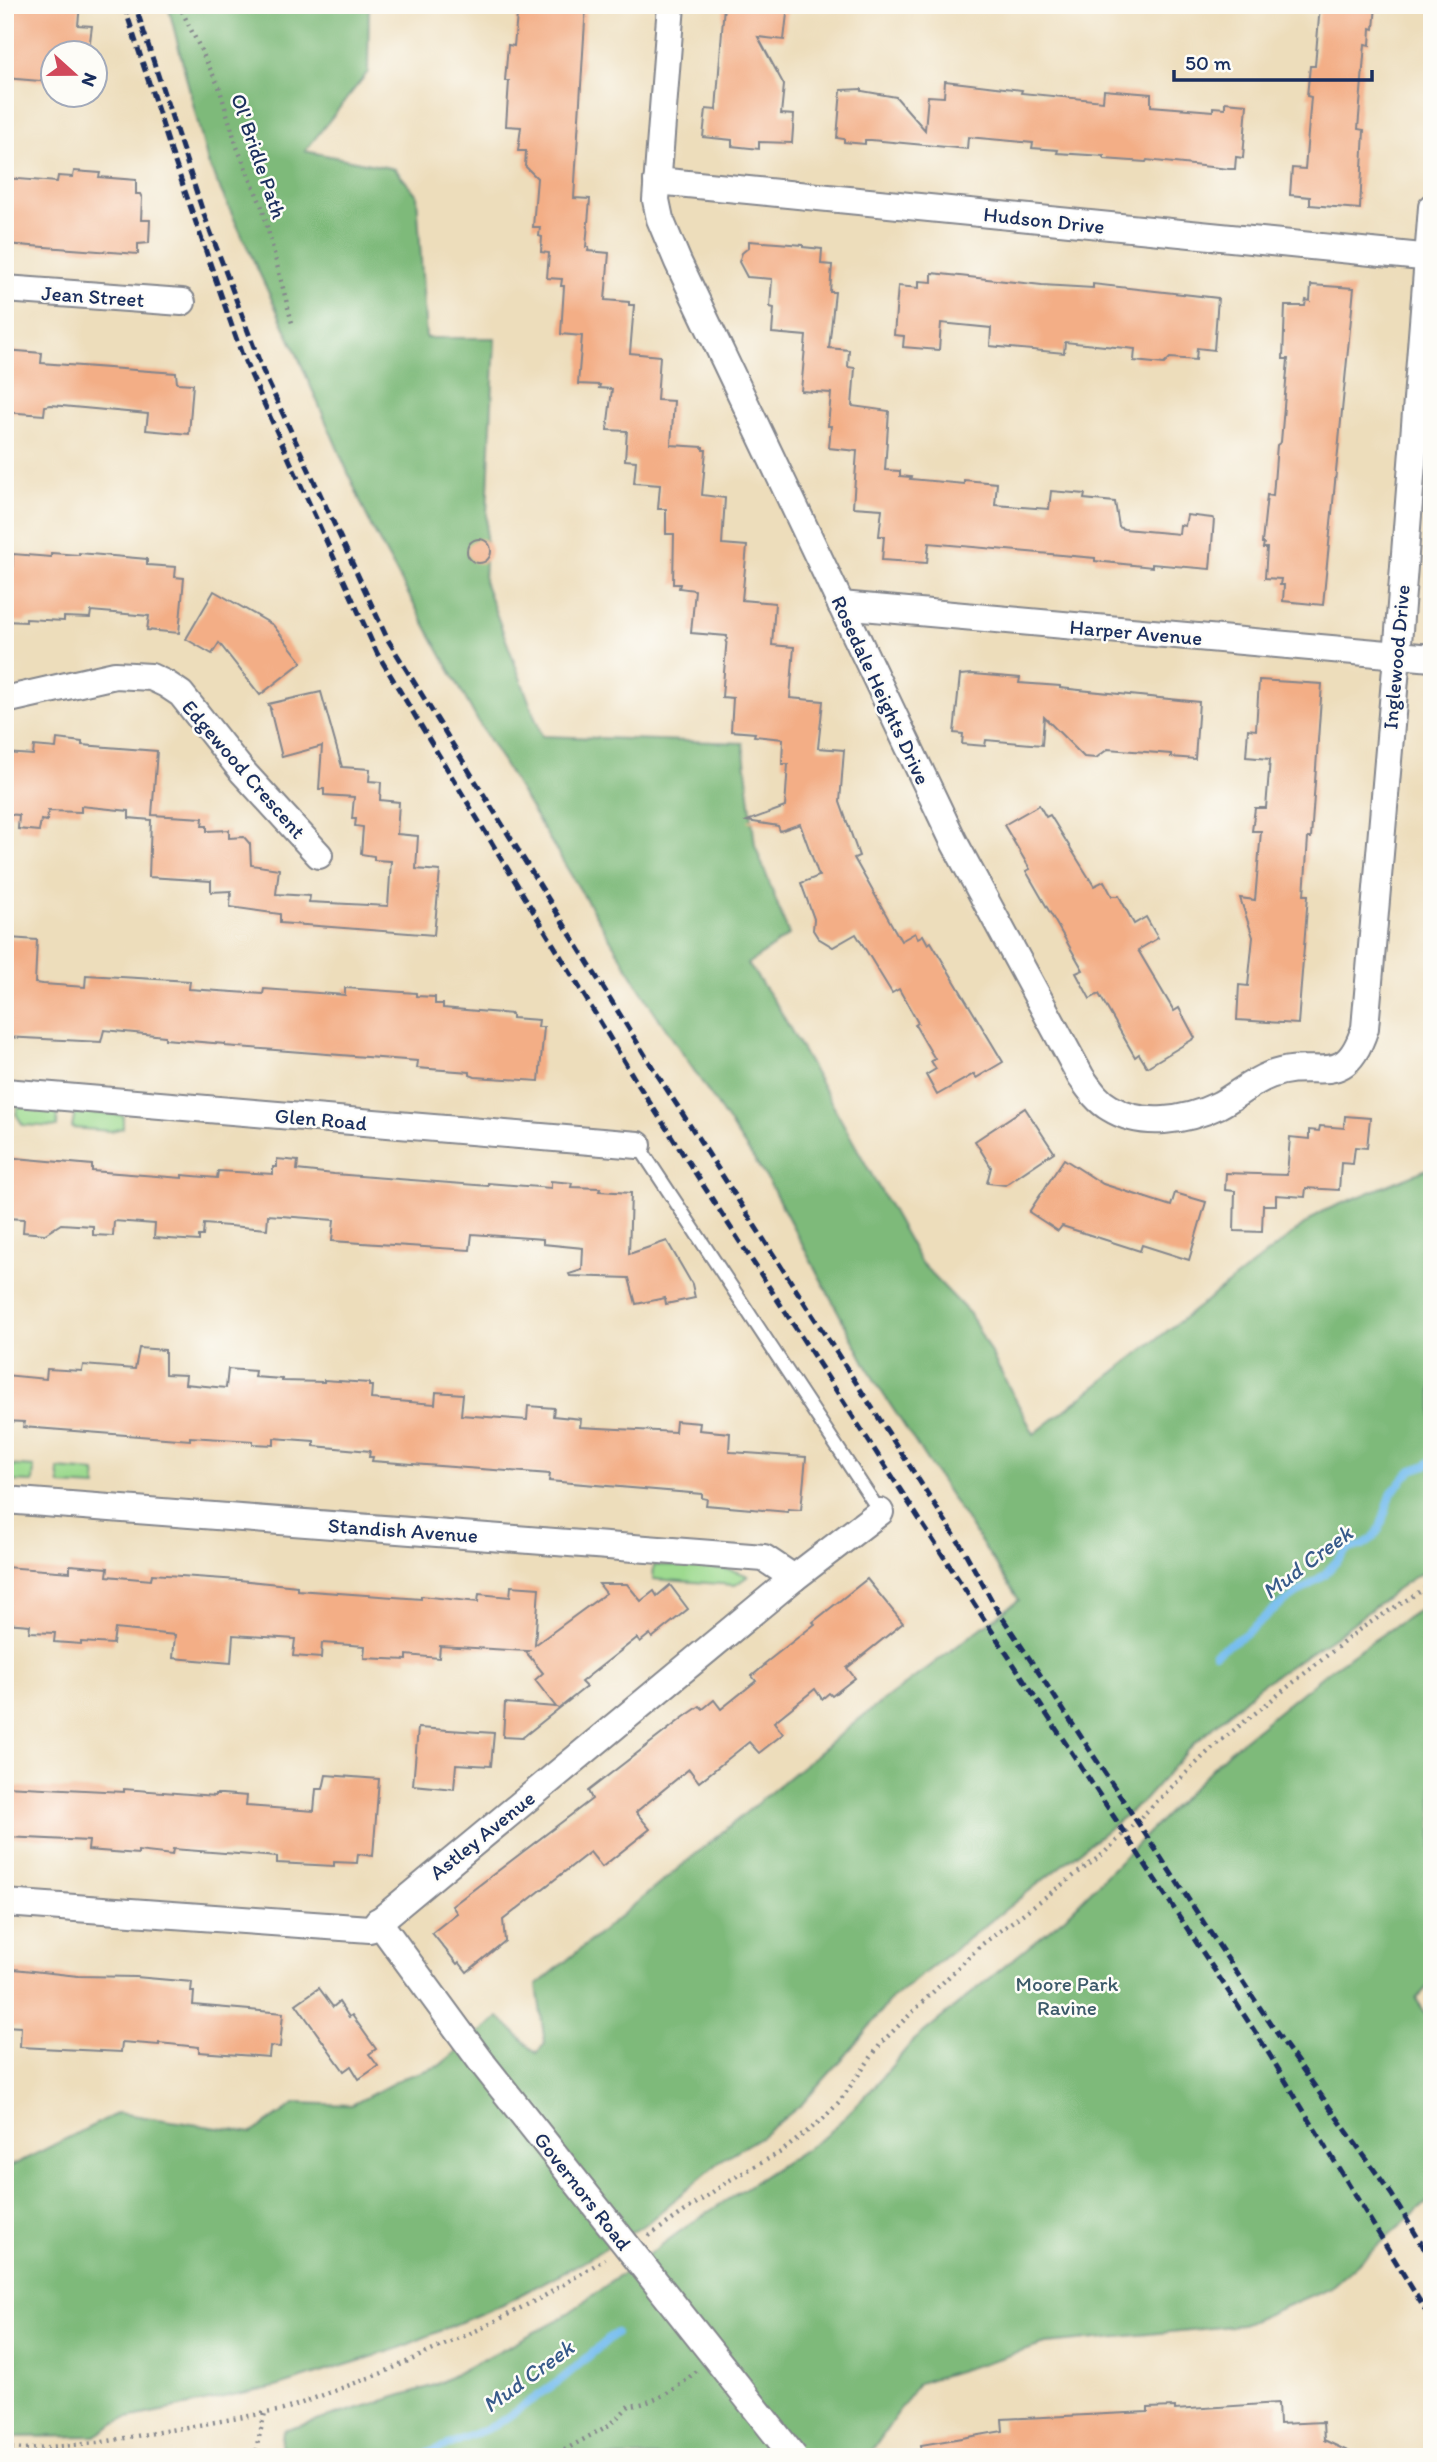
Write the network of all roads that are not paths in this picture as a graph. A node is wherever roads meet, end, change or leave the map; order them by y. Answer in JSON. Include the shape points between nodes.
{"nodes":[{"id":1,"x":671,"y":5,"type":"edge"},
{"id":2,"x":657,"y":181,"type":"junction"},
{"id":3,"x":1432,"y":207,"type":"edge"},
{"id":4,"x":1430,"y":258,"type":"edge"},
{"id":5,"x":5,"y":289,"type":"edge"},
{"id":6,"x":182,"y":302,"type":"dead end"},
{"id":7,"x":841,"y":605,"type":"junction"},
{"id":8,"x":1397,"y":656,"type":"junction"},
{"id":9,"x":1432,"y":658,"type":"edge"},
{"id":10,"x":5,"y":700,"type":"edge"},
{"id":11,"x":319,"y":855,"type":"dead end"},
{"id":12,"x":1349,"y":1060,"type":"joint"},
{"id":13,"x":5,"y":1092,"type":"edge"},
{"id":14,"x":638,"y":1145,"type":"joint"},
{"id":15,"x":5,"y":1500,"type":"edge"},
{"id":16,"x":880,"y":1512,"type":"joint"},
{"id":17,"x":794,"y":1578,"type":"junction"},
{"id":18,"x":5,"y":1903,"type":"edge"},
{"id":19,"x":378,"y":1921,"type":"junction"},
{"id":20,"x":794,"y":2457,"type":"edge"}],
"edges":[{"from":1,"to":2,"type":"street","name":"Rosedale Heights Drive"},
{"from":2,"to":4,"type":"street","name":"Hudson Drive"},
{"from":2,"to":7,"type":"street","name":"Rosedale Heights Drive","via":[[660,219],[678,262]]},
{"from":3,"to":4,"type":"street","name":"Inglewood Drive"},
{"from":4,"to":8,"type":"street","name":"Inglewood Drive"},
{"from":5,"to":6,"type":"street","name":"Jean Street"},
{"from":7,"to":8,"type":"street","name":"Harper Avenue"},
{"from":7,"to":12,"type":"street","name":"Rosedale Heights Drive","via":[[954,842],[1081,1077],[1108,1107],[1137,1120],[1174,1119],[1220,1105],[1273,1074],[1333,1069]]},
{"from":8,"to":9,"type":"street","name":"Harper Avenue"},
{"from":8,"to":12,"type":"street","name":"Inglewood Drive","via":[[1364,1028]]},
{"from":10,"to":11,"type":"street","name":"Edgewood Crescent","via":[[115,675],[150,677],[166,684],[188,701],[242,771]]},
{"from":13,"to":14,"type":"street","name":"Glen Road"},
{"from":14,"to":16,"type":"lane"},
{"from":15,"to":17,"type":"street","name":"Standish Avenue","via":[[764,1558]]},
{"from":16,"to":17,"type":"street","name":"Astley Avenue"},
{"from":17,"to":19,"type":"street","name":"Astley Avenue"},
{"from":18,"to":19,"type":"street","name":"Astley Avenue","via":[[370,1929]]},
{"from":19,"to":20,"type":"street","name":"Governors Road","bridge":true,"via":[[483,2064]]}]}
